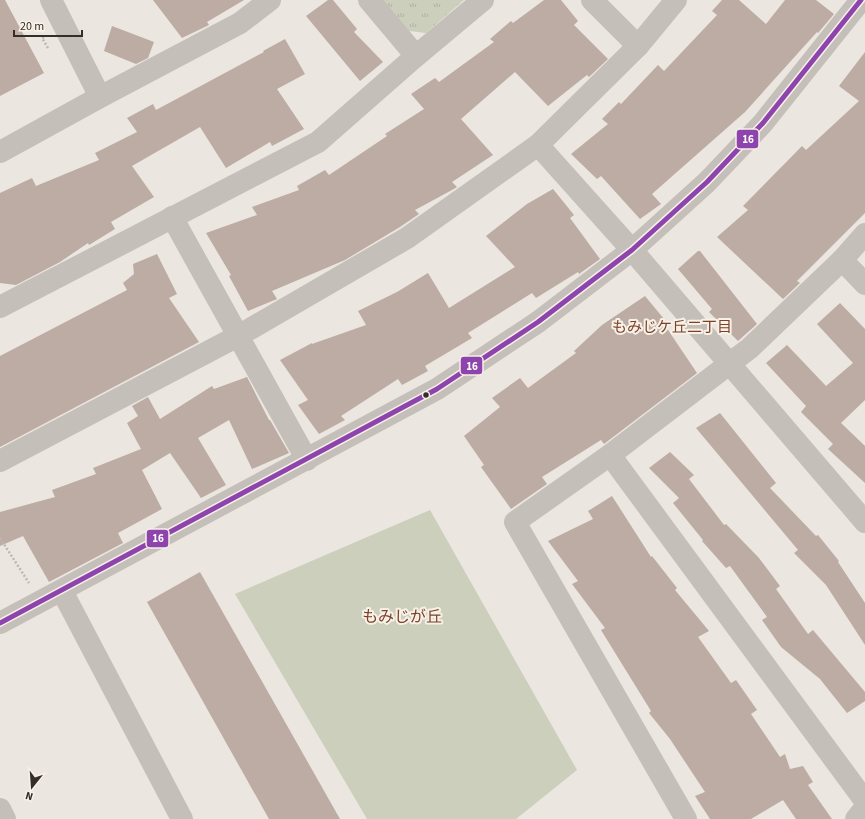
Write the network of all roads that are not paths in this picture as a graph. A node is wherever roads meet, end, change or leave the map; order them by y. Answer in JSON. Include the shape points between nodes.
{"nodes":[{"id":1,"x":51,"y":0,"type":"edge"},
{"id":2,"x":270,"y":0,"type":"edge"},
{"id":3,"x":369,"y":0,"type":"edge"},
{"id":4,"x":483,"y":0,"type":"edge"},
{"id":5,"x":592,"y":0,"type":"edge"},
{"id":6,"x":676,"y":0,"type":"edge"},
{"id":7,"x":861,"y":0,"type":"edge"},
{"id":8,"x":638,"y":46,"type":"junction"},
{"id":9,"x":416,"y":56,"type":"junction"},
{"id":10,"x":100,"y":96,"type":"junction"},
{"id":11,"x":538,"y":146,"type":"junction"},
{"id":12,"x":0,"y":152,"type":"edge"},
{"id":13,"x":172,"y":217,"type":"junction"},
{"id":14,"x":865,"y":234,"type":"edge"},
{"id":15,"x":632,"y":250,"type":"junction"},
{"id":16,"x":842,"y":260,"type":"junction"},
{"id":17,"x":865,"y":284,"type":"edge"},
{"id":18,"x":0,"y":307,"type":"edge"},
{"id":19,"x":238,"y":336,"type":"junction"},
{"id":20,"x":731,"y":364,"type":"junction"},
{"id":21,"x":610,"y":455,"type":"junction"},
{"id":22,"x":307,"y":460,"type":"junction"},
{"id":23,"x":0,"y":461,"type":"edge"},
{"id":24,"x":865,"y":522,"type":"edge"},
{"id":25,"x":62,"y":590,"type":"junction"},
{"id":26,"x":0,"y":623,"type":"edge"},
{"id":27,"x":865,"y":801,"type":"edge"},
{"id":28,"x":865,"y":808,"type":"edge"},
{"id":29,"x":0,"y":809,"type":"edge"},
{"id":30,"x":679,"y":816,"type":"edge"},
{"id":31,"x":5,"y":819,"type":"edge"},
{"id":32,"x":182,"y":819,"type":"edge"},
{"id":33,"x":856,"y":819,"type":"edge"}],
"edges":[{"from":1,"to":10,"type":"street"},
{"from":2,"to":10,"type":"street","via":[[240,23]]},
{"from":3,"to":9,"type":"street"},
{"from":4,"to":9,"type":"street"},
{"from":5,"to":8,"type":"street"},
{"from":6,"to":8,"type":"street"},
{"from":7,"to":15,"type":"street","via":[[763,123],[707,182]]},
{"from":8,"to":11,"type":"street"},
{"from":9,"to":13,"type":"street","via":[[318,142]]},
{"from":10,"to":12,"type":"street"},
{"from":11,"to":15,"type":"street"},
{"from":11,"to":19,"type":"street","via":[[407,238]]},
{"from":13,"to":18,"type":"street"},
{"from":13,"to":19,"type":"street"},
{"from":14,"to":16,"type":"street"},
{"from":15,"to":20,"type":"street"},
{"from":15,"to":22,"type":"street","via":[[538,322],[437,389]]},
{"from":16,"to":17,"type":"street"},
{"from":16,"to":20,"type":"street"},
{"from":19,"to":22,"type":"street"},
{"from":19,"to":23,"type":"street"},
{"from":20,"to":21,"type":"street"},
{"from":20,"to":24,"type":"street"},
{"from":21,"to":27,"type":"street"},
{"from":21,"to":30,"type":"street","via":[[515,522]]},
{"from":22,"to":25,"type":"street"},
{"from":25,"to":26,"type":"street"},
{"from":25,"to":32,"type":"street"},
{"from":28,"to":33,"type":"street"},
{"from":29,"to":31,"type":"street"}]}
